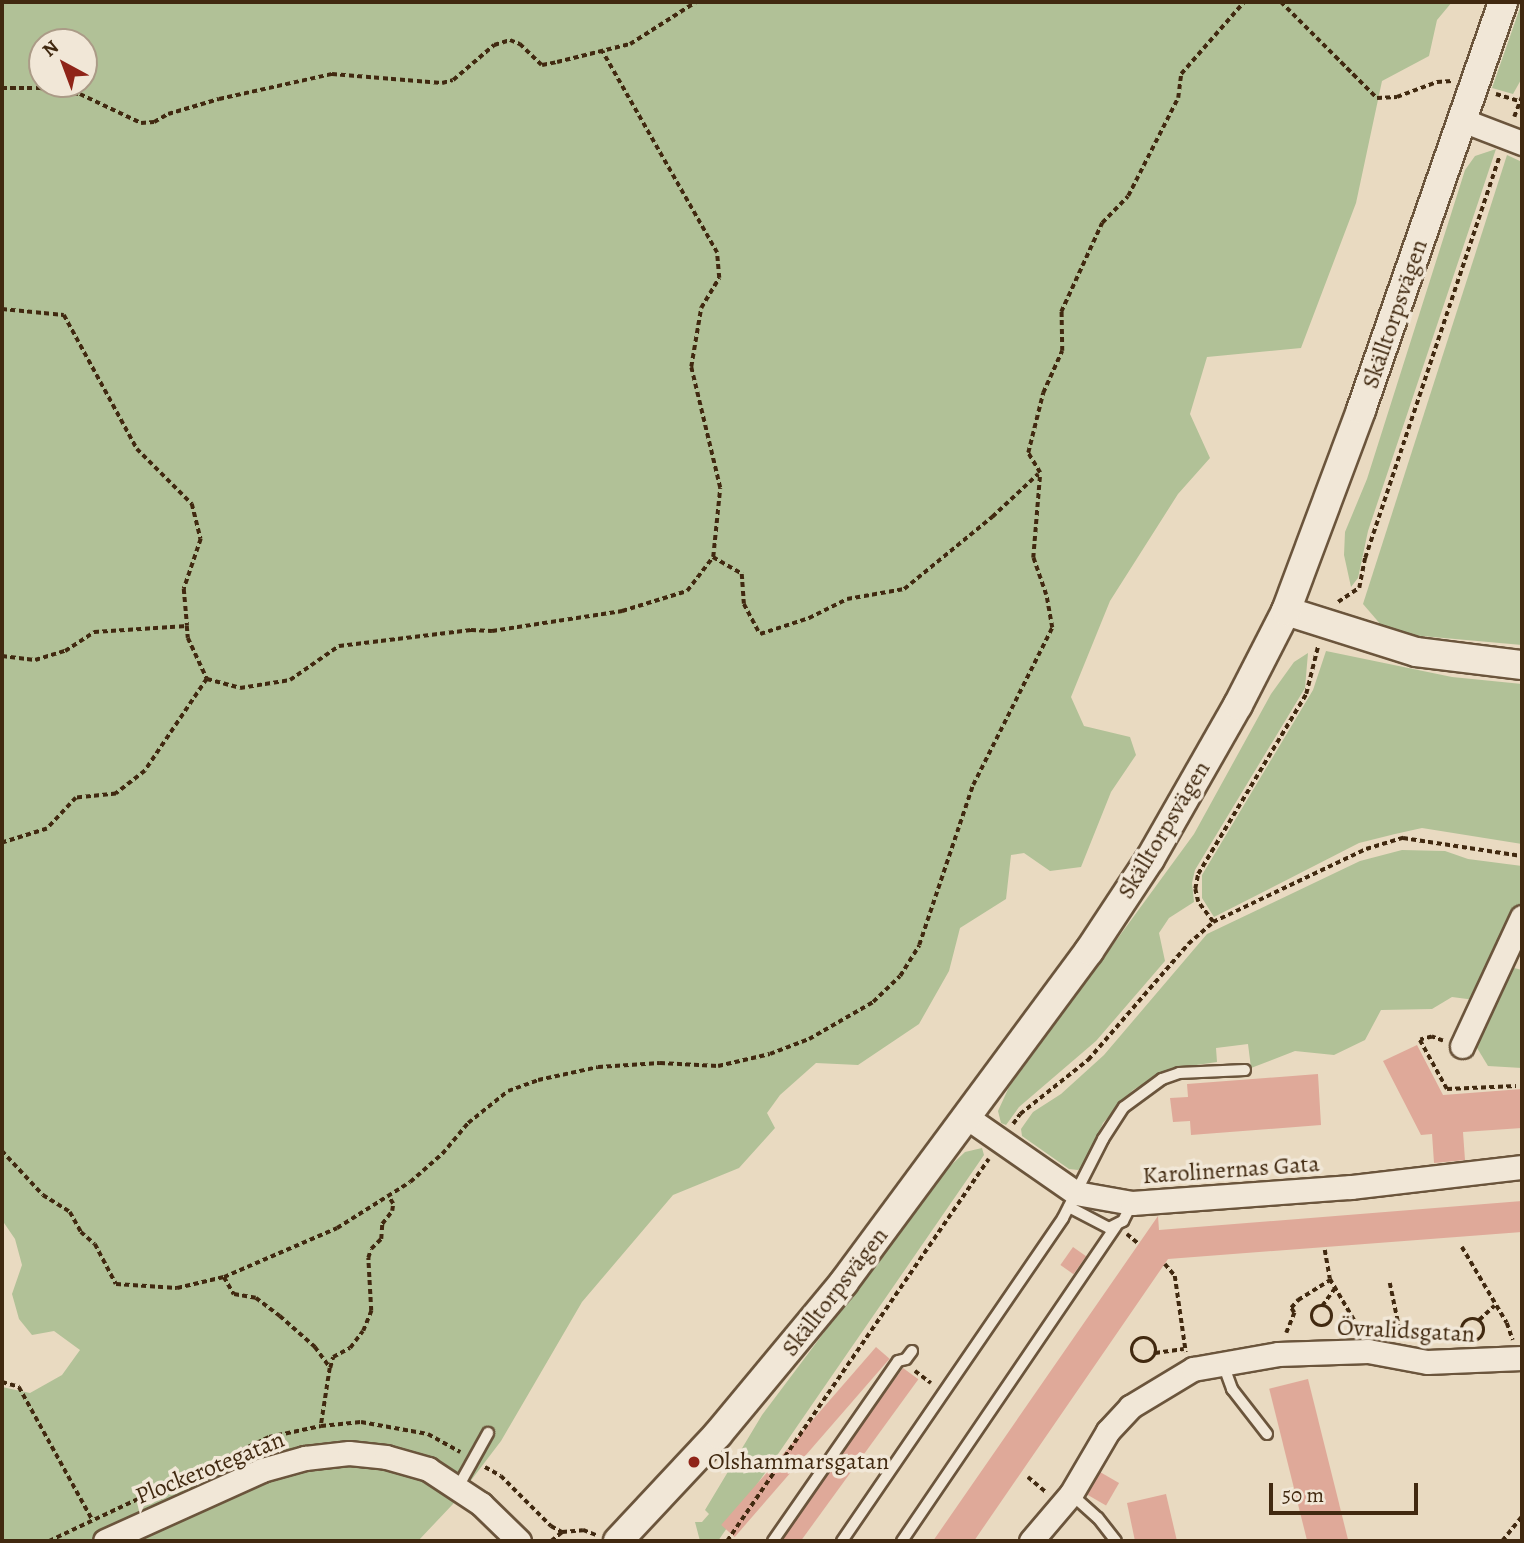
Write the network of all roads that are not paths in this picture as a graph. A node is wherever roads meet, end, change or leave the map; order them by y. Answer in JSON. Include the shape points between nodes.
{"nodes":[{"id":1,"x":1503,"y":2,"type":"edge"},
{"id":2,"x":1462,"y":120,"type":"junction"},
{"id":3,"x":1522,"y":143,"type":"edge"},
{"id":4,"x":1286,"y":611,"type":"junction"},
{"id":5,"x":1522,"y":665,"type":"edge"},
{"id":6,"x":1522,"y":917,"type":"edge"},
{"id":7,"x":1462,"y":1046,"type":"dead end"},
{"id":8,"x":1245,"y":1070,"type":"dead end"},
{"id":9,"x":968,"y":1118,"type":"junction"},
{"id":10,"x":1522,"y":1167,"type":"edge"},
{"id":11,"x":1073,"y":1200,"type":"junction"},
{"id":12,"x":1132,"y":1203,"type":"junction"},
{"id":13,"x":1116,"y":1226,"type":"junction"},
{"id":14,"x":912,"y":1351,"type":"dead end"},
{"id":15,"x":1520,"y":1358,"type":"edge"},
{"id":16,"x":1223,"y":1364,"type":"junction"},
{"id":17,"x":488,"y":1433,"type":"dead end"},
{"id":18,"x":1267,"y":1434,"type":"dead end"},
{"id":19,"x":458,"y":1487,"type":"junction"},
{"id":20,"x":1071,"y":1494,"type":"junction"},
{"id":21,"x":105,"y":1541,"type":"edge"},
{"id":22,"x":519,"y":1541,"type":"edge"},
{"id":23,"x":618,"y":1541,"type":"edge"},
{"id":24,"x":773,"y":1541,"type":"edge"},
{"id":25,"x":842,"y":1541,"type":"edge"},
{"id":26,"x":902,"y":1541,"type":"edge"},
{"id":27,"x":1031,"y":1541,"type":"edge"},
{"id":28,"x":1116,"y":1541,"type":"edge"}],
"edges":[{"from":1,"to":2,"type":"street","name":"Skälltorpsvägen"},
{"from":2,"to":3,"type":"street"},
{"from":2,"to":4,"type":"street","name":"Skälltorpsvägen"},
{"from":4,"to":5,"type":"street","via":[[1416,652]]},
{"from":4,"to":9,"type":"street","name":"Skälltorpsvägen","via":[[1150,859]]},
{"from":6,"to":7,"type":"street"},
{"from":8,"to":11,"type":"lane","via":[[1179,1073],[1144,1090],[1113,1121]]},
{"from":9,"to":11,"type":"street","name":"Karolinernas Gata","via":[[1002,1140]]},
{"from":9,"to":23,"type":"street","name":"Skälltorpsvägen","via":[[767,1377]]},
{"from":10,"to":12,"type":"street","name":"Karolinernas Gata","via":[[1351,1187]]},
{"from":11,"to":12,"type":"street","name":"Karolinernas Gata"},
{"from":11,"to":13,"type":"lane","via":[[1105,1227]]},
{"from":11,"to":25,"type":"lane"},
{"from":12,"to":13,"type":"lane"},
{"from":13,"to":26,"type":"lane"},
{"from":14,"to":24,"type":"lane","via":[[898,1361]]},
{"from":15,"to":16,"type":"street","name":"Övralidsgatan","via":[[1468,1362],[1368,1351],[1278,1354]]},
{"from":16,"to":18,"type":"lane","via":[[1233,1389]]},
{"from":16,"to":20,"type":"street","name":"Övralidsgatan","via":[[1189,1359],[1130,1407],[1108,1431]]},
{"from":17,"to":19,"type":"lane"},
{"from":19,"to":21,"type":"street","name":"Plockerotegatan","via":[[428,1469],[394,1458],[322,1455],[262,1470]]},
{"from":19,"to":22,"type":"street","name":"Plockerotegatan"},
{"from":20,"to":27,"type":"street","name":"Övralidsgatan"},
{"from":20,"to":28,"type":"lane"}]}
